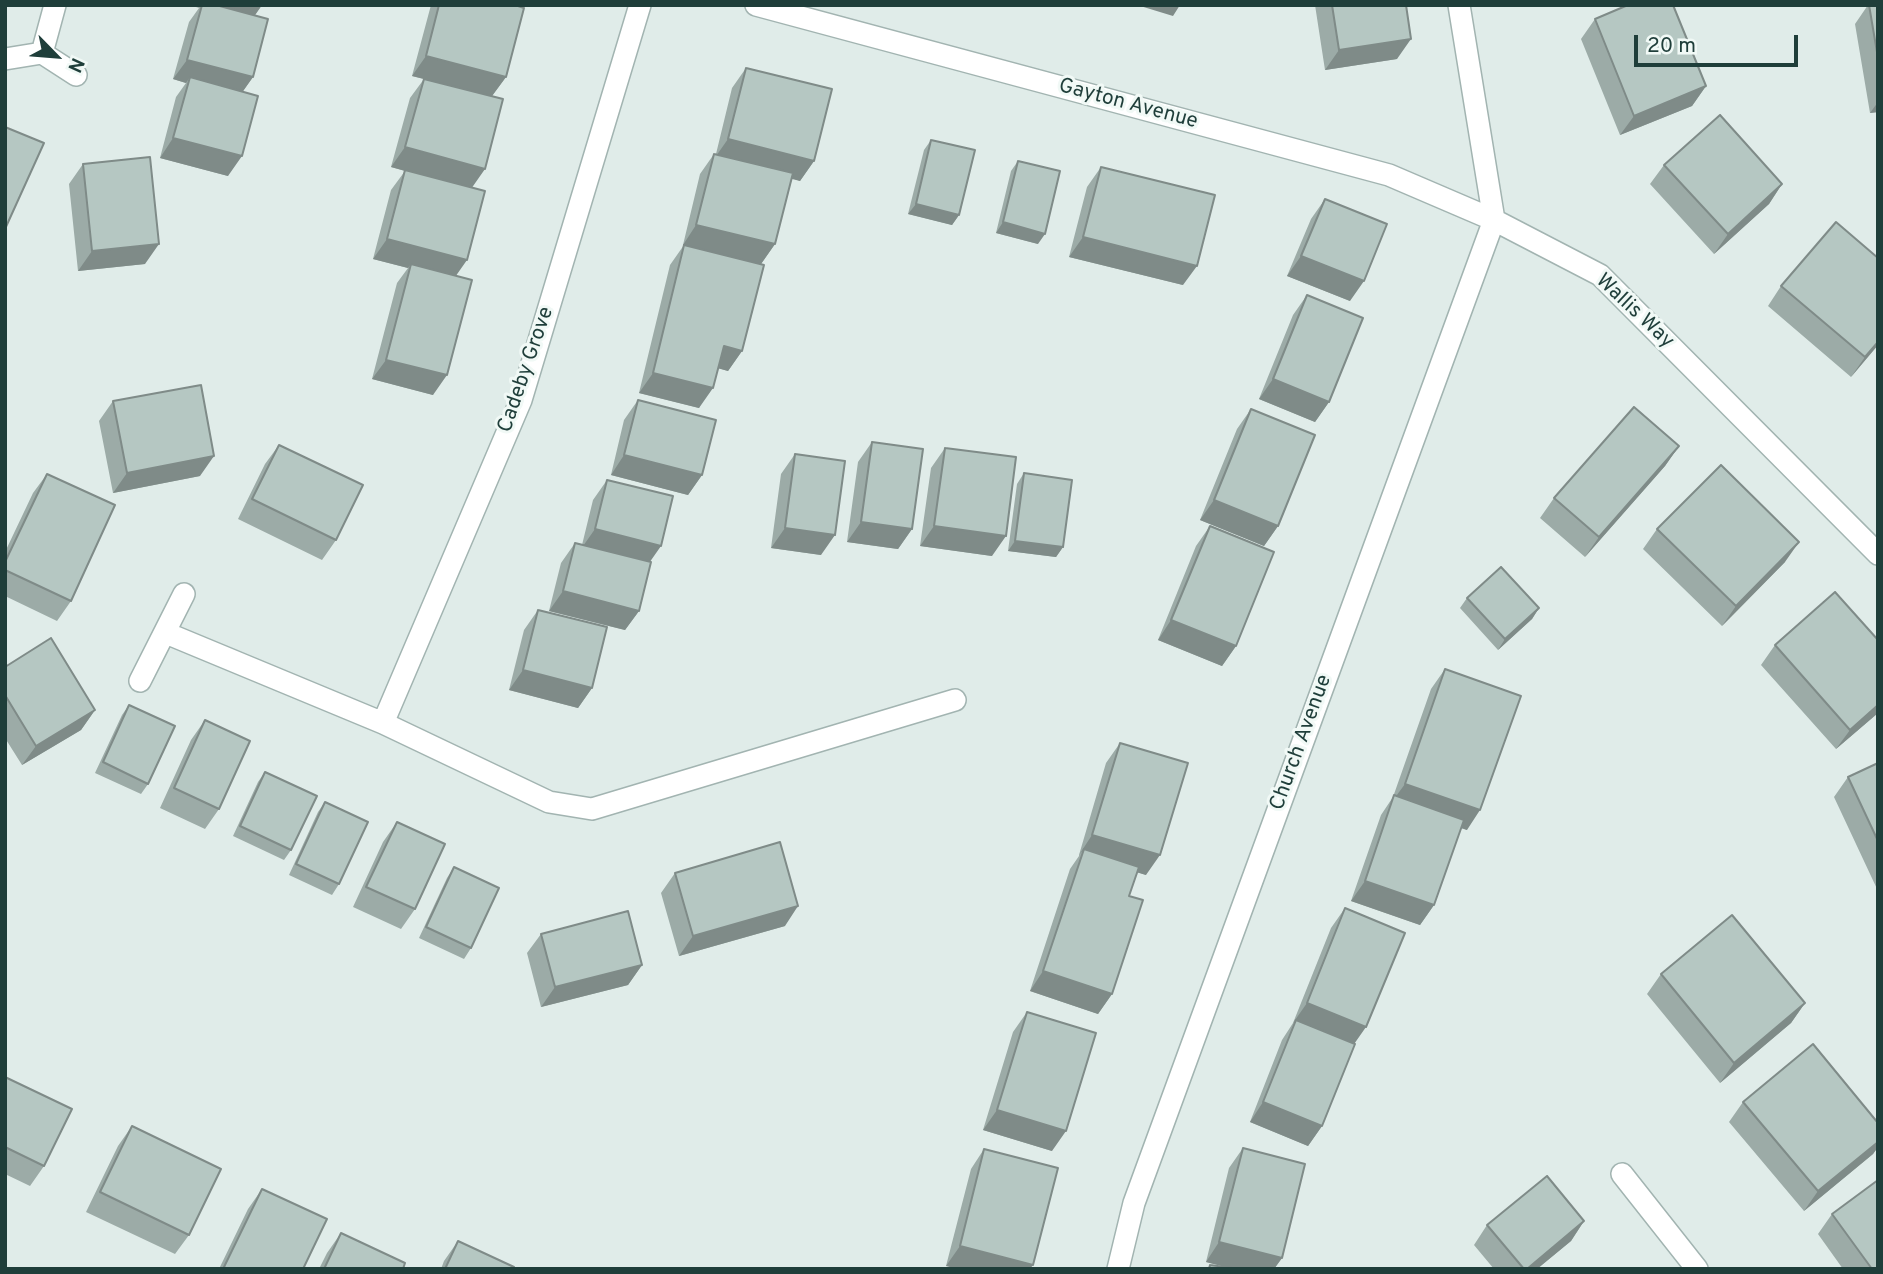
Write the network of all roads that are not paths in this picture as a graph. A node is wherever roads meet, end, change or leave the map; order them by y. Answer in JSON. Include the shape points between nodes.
{"nodes":[{"id":1,"x":55,"y":5,"type":"edge"},
{"id":2,"x":640,"y":5,"type":"edge"},
{"id":3,"x":756,"y":5,"type":"edge"},
{"id":4,"x":1459,"y":5,"type":"edge"},
{"id":5,"x":42,"y":53,"type":"junction"},
{"id":6,"x":5,"y":59,"type":"edge"},
{"id":7,"x":76,"y":75,"type":"dead end"},
{"id":8,"x":1494,"y":220,"type":"junction"},
{"id":9,"x":1878,"y":554,"type":"edge"},
{"id":10,"x":184,"y":594,"type":"dead end"},
{"id":11,"x":166,"y":633,"type":"junction"},
{"id":12,"x":140,"y":681,"type":"dead end"},
{"id":13,"x":955,"y":700,"type":"dead end"},
{"id":14,"x":383,"y":723,"type":"junction"},
{"id":15,"x":1622,"y":1174,"type":"dead end"},
{"id":16,"x":1118,"y":1269,"type":"edge"},
{"id":17,"x":1697,"y":1269,"type":"edge"}],
"edges":[{"from":1,"to":5,"type":"street"},
{"from":2,"to":14,"type":"street","name":"Cadeby Grove","via":[[521,400]]},
{"from":3,"to":8,"type":"street","name":"Gayton Avenue","via":[[1389,175]]},
{"from":4,"to":8,"type":"street"},
{"from":5,"to":6,"type":"street"},
{"from":5,"to":7,"type":"street"},
{"from":8,"to":9,"type":"street","name":"Wallis Way","via":[[1600,275]]},
{"from":8,"to":16,"type":"street","name":"Church Avenue","via":[[1134,1203]]},
{"from":10,"to":11,"type":"street"},
{"from":11,"to":12,"type":"street"},
{"from":11,"to":14,"type":"street"},
{"from":13,"to":14,"type":"street","via":[[592,809],[549,802]]},
{"from":15,"to":17,"type":"street"}]}
